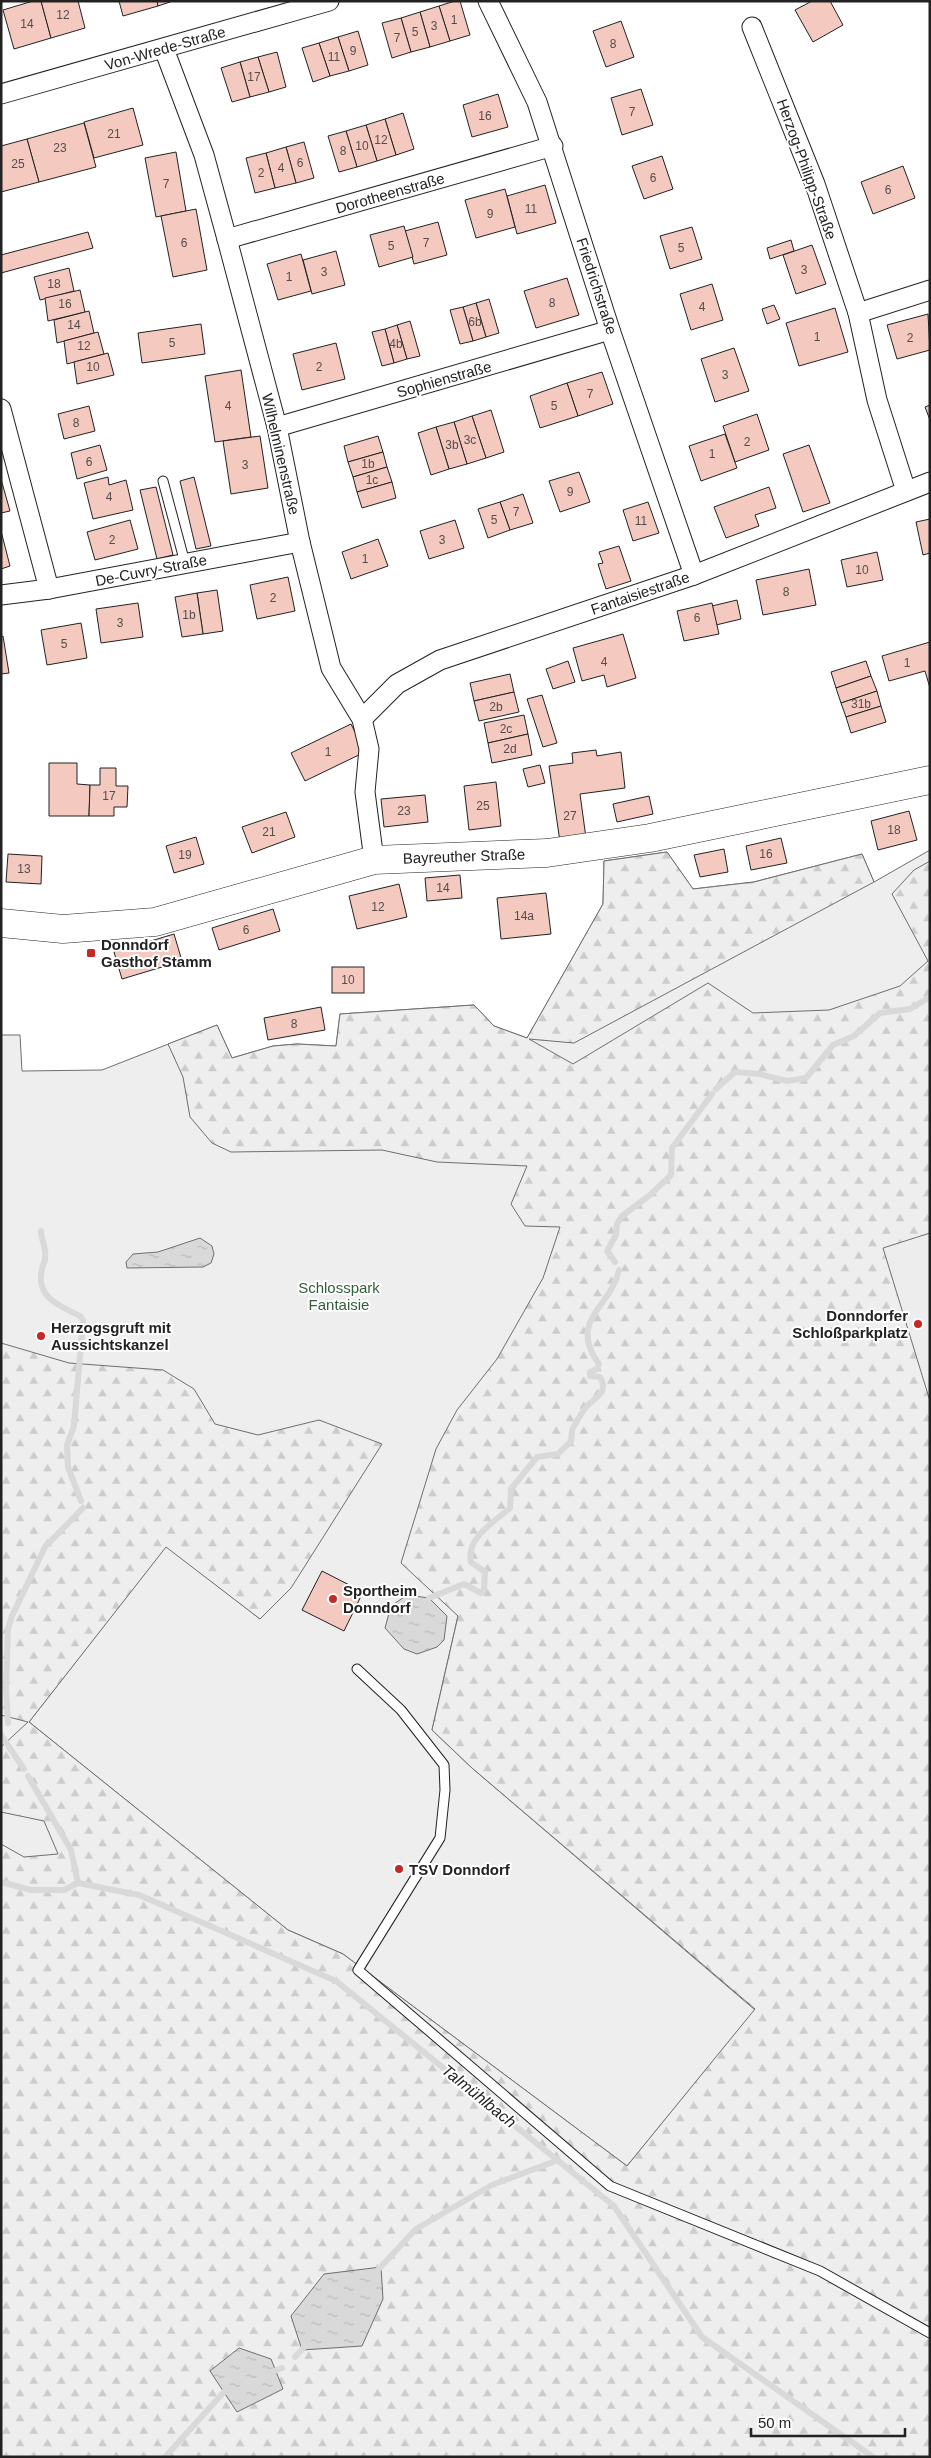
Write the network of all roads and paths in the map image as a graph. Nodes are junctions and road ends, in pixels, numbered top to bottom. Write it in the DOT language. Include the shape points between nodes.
graph roads {
  1 [pos="328,1"];
  2 [pos="488,1"];
  3 [pos="752,27"];
  4 [pos="164,49"];
  5 [pos="1,94"];
  6 [pos="552,146"];
  7 [pos="227,239"];
  8 [pos="930,290"];
  9 [pos="858,313"];
  10 [pos="610,330"];
  11 [pos="1,409"];
  12 [pos="277,427"];
  13 [pos="164,482"];
  14 [pos="930,482"];
  15 [pos="906,491"];
  16 [pos="300,542"];
  17 [pos="184,563"];
  18 [pos="694,575"];
  19 [pos="49,589"];
  20 [pos="1,595"];
  21 [pos="362,718"];
  22 [pos="930,781"];
  23 [pos="374,860"];
  24 [pos="1,922"];
  25 [pos="357,1669"];
  26 [pos="930,2333"];
  1 -- 4 [label="street, Von-Wrede-Straße"];
  2 -- 6 [label="street, Friedrichstraße" via="537,102"];
  3 -- 9 [label="street, Herzog-Philipp-Straße" via="815,184"];
  4 -- 5 [label="street, Von-Wrede-Straße"];
  4 -- 7 [label="street, Wilhelminenstraße" via="204,155"];
  6 -- 7 [label="street, Dorotheenstraße"];
  6 -- 10 [label="street, Friedrichstraße"];
  7 -- 12 [label="street, Wilhelminenstraße"];
  8 -- 9 [label="street"];
  9 -- 15 [label="street, Herzog-Philipp-Straße" via="877,400"];
  10 -- 12 [label="street, Sophienstraße"];
  10 -- 18 [label="street, Friedrichstraße"];
  11 -- 19 [label="street"];
  12 -- 16 [label="street, Wilhelminenstraße"];
  13 -- 17 [label="lane"];
  14 -- 15 [label="street, Fantaisiestraße"];
  15 -- 18 [label="street, Fantaisiestraße"];
  16 -- 17 [label="street, De-Cuvry-Straße"];
  16 -- 21 [label="street, Wilhelminenstraße" via="331,668"];
  17 -- 19 [label="street, De-Cuvry-Straße"];
  18 -- 21 [label="street, Fantaisiestraße" via="440,660 397,684"];
  19 -- 20 [label="street, De-Cuvry-Straße"];
  21 -- 23 [label="street, Wilhelminenstraße" via="369,749 365,792"];
  22 -- 23 [label="main road, Bayreuther Straße" via="650,838 546,853"];
  23 -- 24 [label="main road, Bayreuther Straße" via="155,922 63,929"];
  25 -- 26 [label="lane" via="402,1710 444,1765 445,1790 440,1838 358,1970 610,2186 820,2271"];
}
